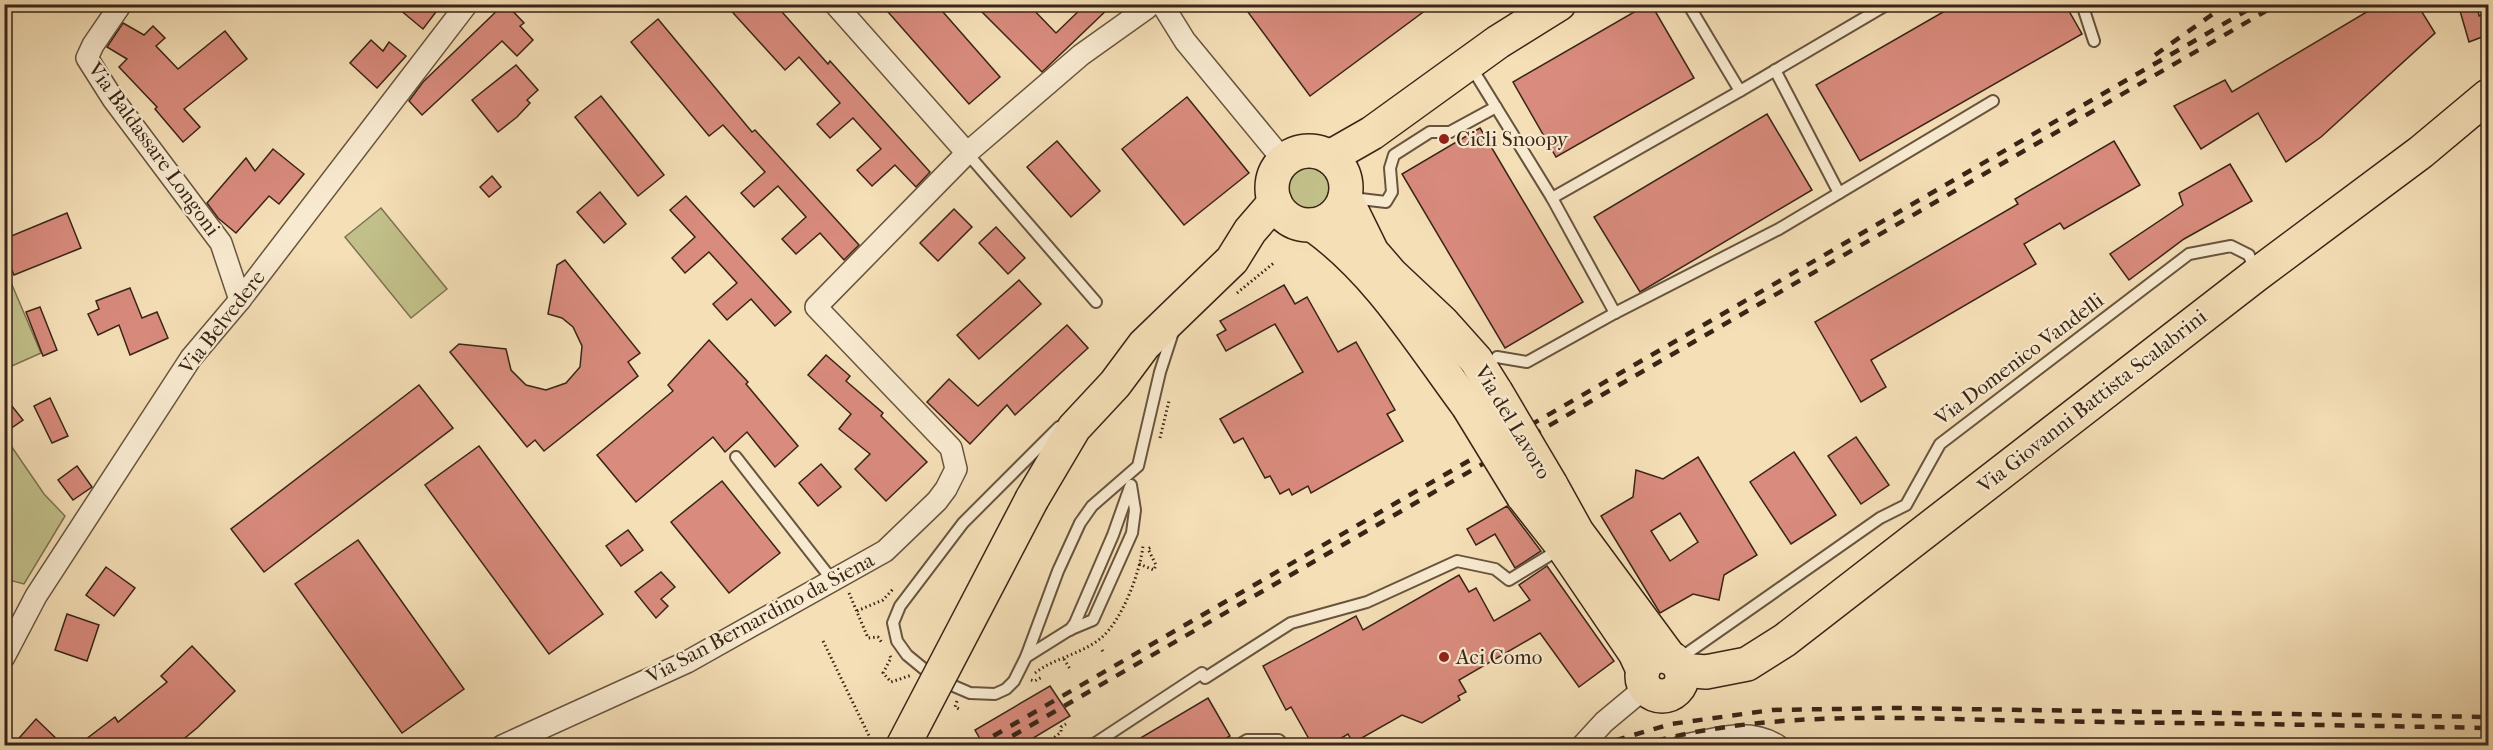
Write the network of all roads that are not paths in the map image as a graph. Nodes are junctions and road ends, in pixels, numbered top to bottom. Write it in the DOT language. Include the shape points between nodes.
graph roads {
  1 [pos="121,4"];
  2 [pos="835,4"];
  3 [pos="1688,4"];
  4 [pos="1888,4"];
  5 [pos="2082,4"];
  6 [pos="1151,6"];
  7 [pos="1551,7"];
  8 [pos="456,9"];
  9 [pos="2094,41"];
  10 [pos="1469,63"];
  11 [pos="1776,70"];
  12 [pos="1740,91"];
  13 [pos="2488,96"];
  14 [pos="1993,101"];
  15 [pos="1496,107"];
  16 [pos="967,153"];
  17 [pos="1284,161"];
  18 [pos="1340,176"];
  19 [pos="1839,193"];
  20 [pos="1552,198"];
  21 [pos="1293,216"];
  22 [pos="2256,275"];
  23 [pos="240,300"];
  24 [pos="1192,301"];
  25 [pos="1096,302"];
  26 [pos="1615,313"];
  27 [pos="1497,357"];
  28 [pos="1115,384"];
  29 [pos="1482,399"];
  30 [pos="736,457"];
  31 [pos="1138,466"];
  32 [pos="1131,485"];
  33 [pos="1537,491"];
  34 [pos="1563,547"];
  35 [pos="840,585"];
  36 [pos="1069,630"];
  37 [pos="4,657"];
  38 [pos="1026,657"];
  39 [pos="1665,672"];
  40 [pos="502,746"];
  41 [pos="903,746"];
  42 [pos="1091,746"];
  43 [pos="1237,746"];
  44 [pos="1284,746"];
  45 [pos="1582,746"];
  46 [pos="1682,746"];
  47 [pos="1778,746"];
  1 -- 23 [label="street, Via Baldassare Longoni" via="87,58 221,243"];
  2 -- 16 [label="street"];
  3 -- 12 [label="lane"];
  4 -- 11 [label="lane"];
  5 -- 9 [label="lane"];
  6 -- 16 [label="street, Via San Bernardino da Siena" via="1081,55"];
  6 -- 17 [label="street" via="1185,41"];
  7 -- 10 [label="main road"];
  8 -- 23 [label="street, Via Belvedere"];
  10 -- 15 [label="lane"];
  10 -- 18 [label="main road" via="1372,133"];
  11 -- 12 [label="lane"];
  11 -- 19 [label="lane"];
  12 -- 20 [label="lane"];
  13 -- 22 [label="main road, Via Giovanni Battista Scalabrini" via="2421,152"];
  14 -- 19 [label="lane"];
  15 -- 18 [label="lane" via="1450,132 1430,132 1394,155 1390,168 1392,192 1386,202"];
  15 -- 20 [label="lane"];
  16 -- 25 [label="lane"];
  16 -- 35 [label="street, Via San Bernardino da Siena" via="816,307 951,448 955,461 954,476 937,501 885,551"];
  17 -- 18 [label="main road" via="1294,154 1318,152"];
  17 -- 21 [label="main road" via="1273,180"];
  18 -- 21 [label="main road" via="1341,208 1333,217"];
  18 -- 29 [label="main road, Via del Lavoro" via="1372,252 1476,360"];
  19 -- 26 [label="lane" via="1779,229"];
  20 -- 26 [label="lane"];
  21 -- 24 [label="main road" via="1250,231 1232,260"];
  21 -- 29 [label="main road, Via del Lavoro" via="1335,241"];
  22 -- 39 [label="main road, Via Giovanni Battista Scalabrini" via="1785,640 1747,664 1706,672"];
  22 -- 39 [label="lane, Via Domenico Vandelli" via="2249,255 2231,246 2189,254 1940,444 1906,506 1880,518"];
  23 -- 37 [label="street, Via Belvedere" via="191,358 36,596"];
  24 -- 28 [label="main road" via="1144,345"];
  24 -- 31 [label="lane" via="1171,337"];
  26 -- 27 [label="lane" via="1527,362"];
  28 -- 38 [label="lane" via="1090,396 963,523 900,606 893,622 906,656 934,678 970,693 995,694 1006,689"];
  28 -- 41 [label="main road, bridge" via="1074,429 1032,499"];
  29 -- 33 [label="main road, Via del Lavoro, bridge"];
  30 -- 35 [label="lane"];
  31 -- 32 [label="lane"];
  31 -- 38 [label="lane" via="1092,506 1080,523"];
  32 -- 36 [label="lane"];
  32 -- 36 [label="lane" via="1135,510 1132,533 1093,620"];
  33 -- 34 [label="main road, Via del Lavoro"];
  33 -- 39 [label="main road, Via del Lavoro" via="1577,532"];
  34 -- 39 [label="main road, Via del Lavoro" via="1635,653"];
  34 -- 42 [label="lane" via="1509,580 1494,569 1456,561 1367,602 1291,623 1205,678 1202,673"];
  35 -- 40 [label="street, Via San Bernardino da Siena" via="687,662"];
  36 -- 38 [label="lane"];
  39 -- 45 [label="street" via="1604,722"];
  43 -- 44 [label="lane" via="1247,740 1279,740"];
  46 -- 47 [label="street" via="1751,735"];
}
